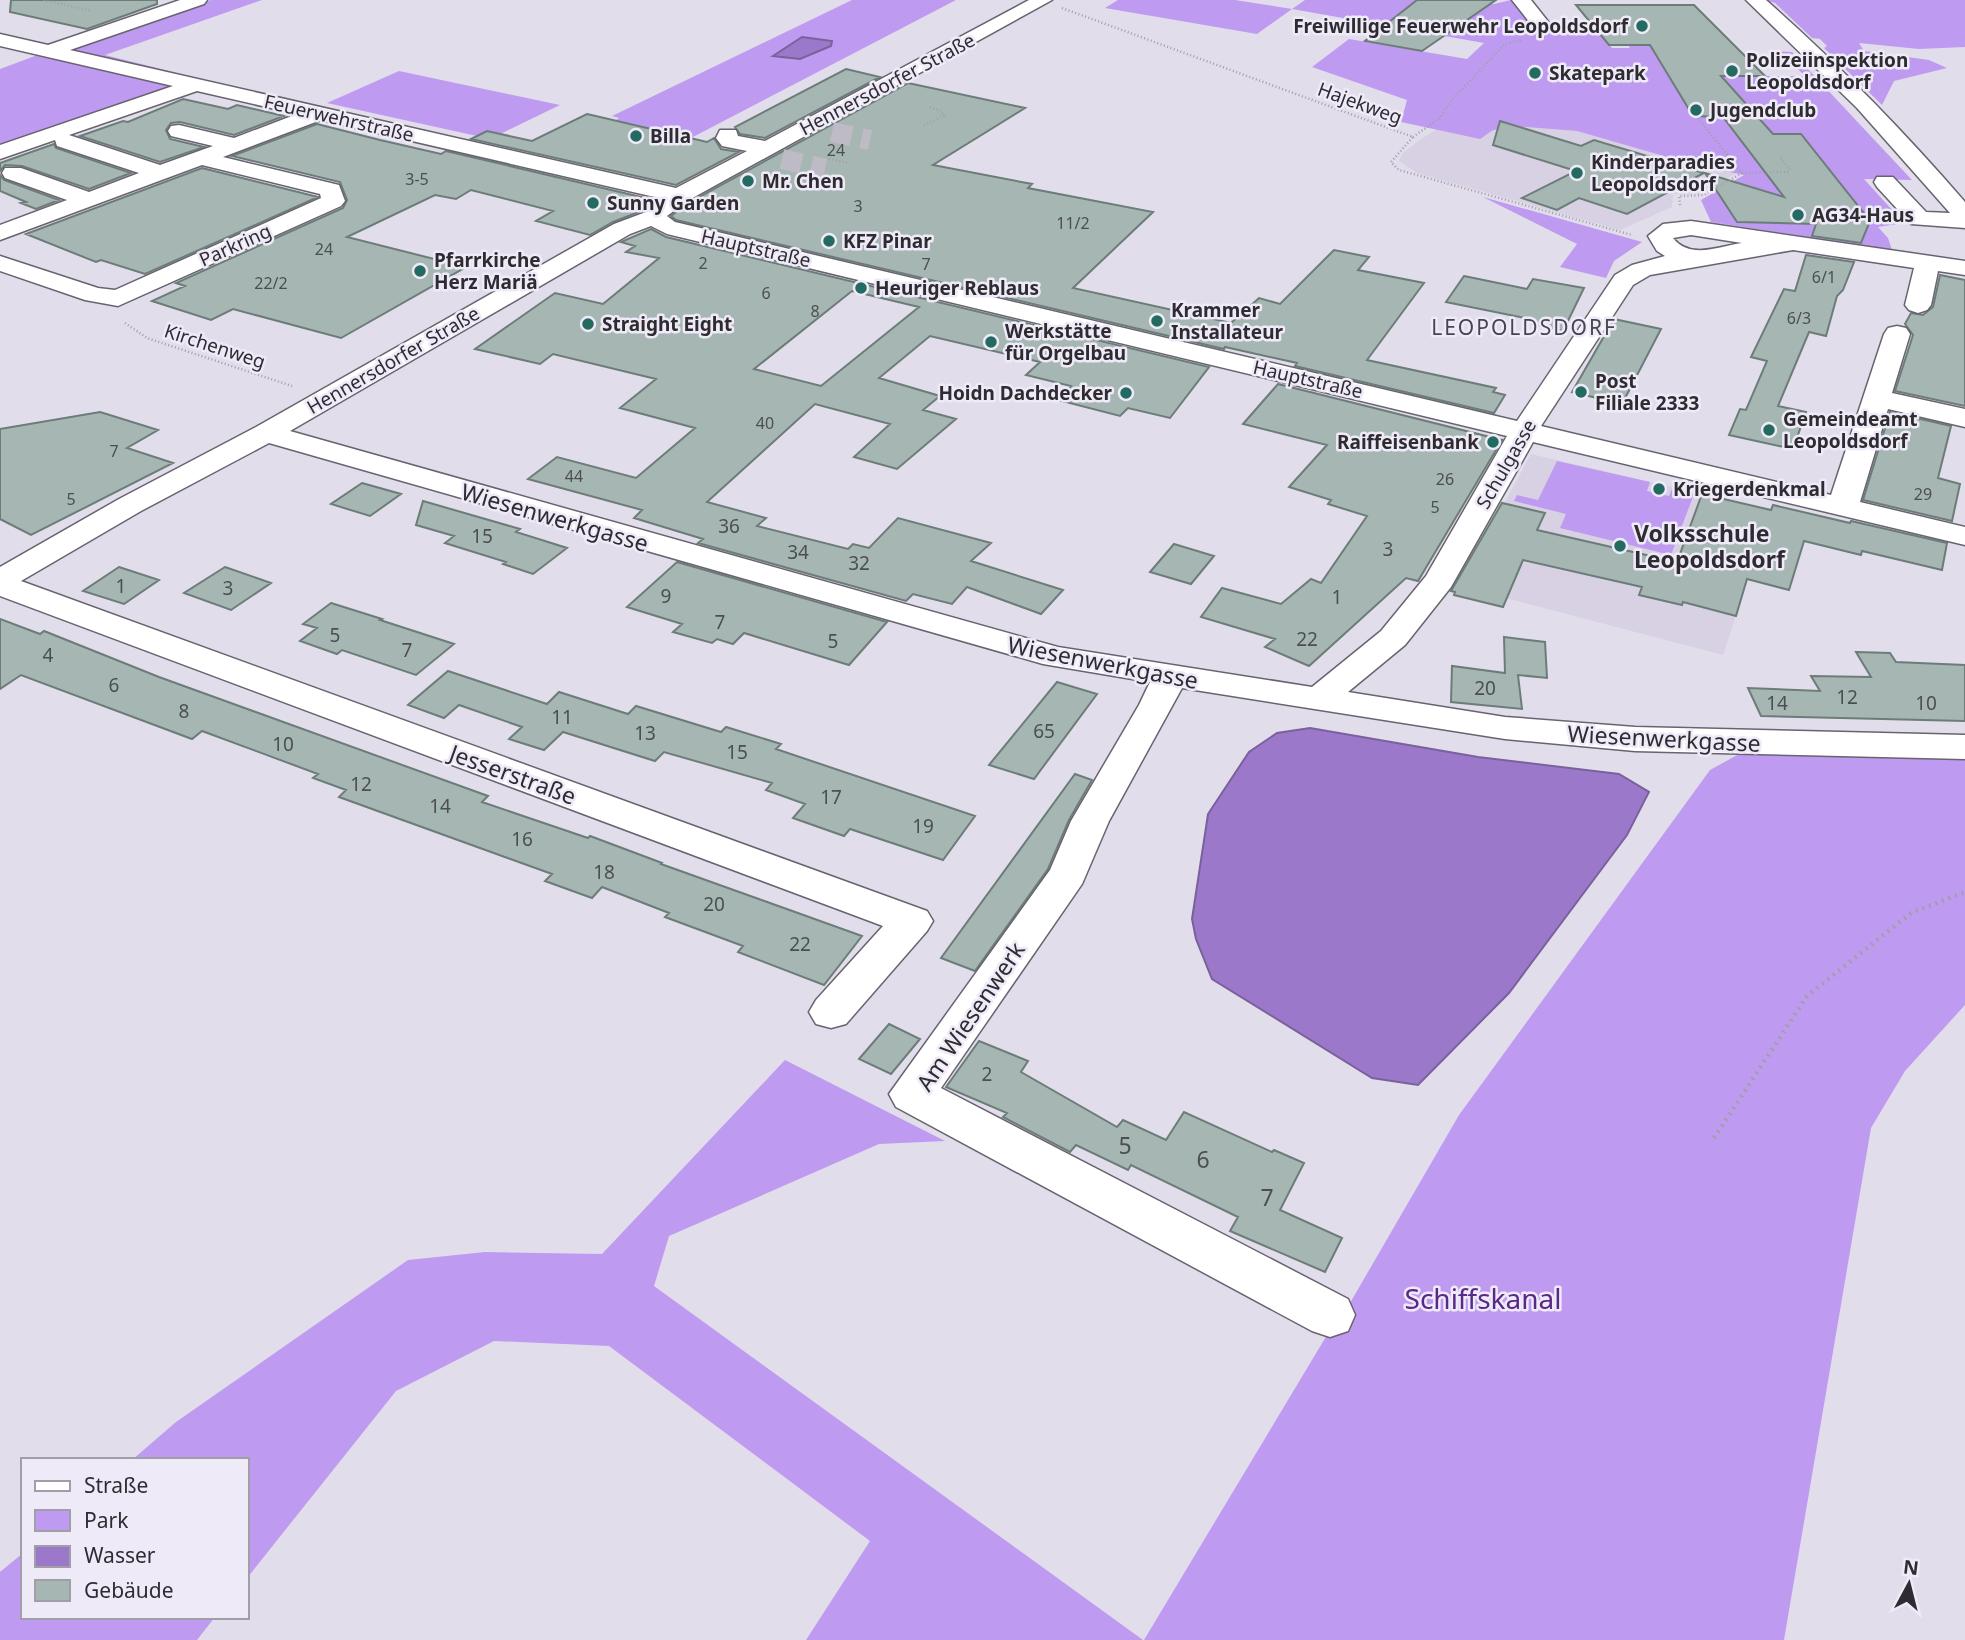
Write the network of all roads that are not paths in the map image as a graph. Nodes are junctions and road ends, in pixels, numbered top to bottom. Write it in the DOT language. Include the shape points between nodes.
graph roads {
  1 [pos="195,0"];
  2 [pos="1042,0"];
  3 [pos="1521,0"];
  4 [pos="1755,0"];
  5 [pos="1541,24"];
  6 [pos="0,40"];
  7 [pos="50,51"];
  8 [pos="195,85"];
  9 [pos="320,113"];
  10 [pos="179,131"];
  11 [pos="728,135"];
  12 [pos="526,139"];
  13 [pos="65,141"];
  14 [pos="236,145"];
  15 [pos="0,152"];
  16 [pos="495,153"];
  17 [pos="769,154"];
  18 [pos="202,158"];
  19 [pos="13,173"];
  20 [pos="161,173"];
  21 [pos="1885,182"];
  22 [pos="679,196"];
  23 [pos="90,200"];
  24 [pos="654,217"];
  25 [pos="1965,218"];
  26 [pos="1716,231"];
  27 [pos="0,233"];
  28 [pos="1792,243"];
  29 [pos="1734,251"];
  30 [pos="1707,258"];
  31 [pos="1928,262"];
  32 [pos="0,263"];
  33 [pos="1965,268"];
  34 [pos="1919,305"];
  35 [pos="1897,334"];
  36 [pos="1877,398"];
  37 [pos="1965,418"];
  38 [pos="1524,431"];
  39 [pos="266,433"];
  40 [pos="1843,506"];
  41 [pos="1965,536"];
  42 [pos="0,582"];
  43 [pos="1170,676"];
  44 [pos="1317,700"];
  45 [pos="1965,747"];
  46 [pos="831,1012"];
  47 [pos="1330,1315"];
  1 -- 7 [label="street"];
  2 -- 17 [label="street, Hennersdorfer Straße" via="817,131"];
  3 -- 5 [label="street"];
  4 -- 25 [label="street" via="1911,152"];
  6 -- 7 [label="street, Feuerwehrstraße"];
  7 -- 8 [label="street, Feuerwehrstraße"];
  8 -- 9 [label="street, Feuerwehrstraße"];
  8 -- 15 [label="street"];
  9 -- 14 [label="street"];
  9 -- 16 [label="street, Feuerwehrstraße"];
  10 -- 14 [label="street"];
  11 -- 17 [label="street" via="730,141"];
  12 -- 16 [label="street"];
  13 -- 20 [label="street"];
  14 -- 18 [label="street"];
  16 -- 22 [label="street, Feuerwehrstraße"];
  17 -- 22 [label="street, Hennersdorfer Straße"];
  18 -- 20 [label="street"];
  18 -- 32 [label="street, Parkring" via="331,190 332,201 118,299"];
  19 -- 23 [label="street"];
  20 -- 23 [label="street"];
  21 -- 25 [label="street" via="1919,219"];
  22 -- 24 [label="street, Hennersdorfer Straße"];
  23 -- 27 [label="street"];
  24 -- 38 [label="street, Hauptstraße" via="678,230"];
  24 -- 39 [label="street, Hennersdorfer Straße" via="622,229"];
  26 -- 28 [label="street, Schulgasse"];
  26 -- 29 [label="street" via="1731,240"];
  26 -- 30 [label="street, Schulgasse" via="1671,229 1660,236 1671,250"];
  28 -- 29 [label="street, Schulgasse"];
  28 -- 31 [label="street, Schulgasse"];
  29 -- 30 [label="street, Schulgasse"];
  30 -- 38 [label="street, Schulgasse" via="1641,270 1624,281"];
  31 -- 33 [label="street, Schulgasse"];
  31 -- 34 [label="street"];
  35 -- 36 [label="street"];
  36 -- 37 [label="street"];
  36 -- 40 [label="street"];
  38 -- 40 [label="street, Hauptstraße"];
  38 -- 44 [label="street, Schulgasse" via="1440,580 1393,638"];
  39 -- 42 [label="street, Hennersdorfer Straße" via="130,505"];
  39 -- 43 [label="street, Wiesenwerkgasse" via="1055,657"];
  40 -- 41 [label="street, Hauptstraße"];
  42 -- 46 [label="street, Jesserstraße" via="912,921"];
  43 -- 44 [label="street, Wiesenwerkgasse"];
  43 -- 47 [label="street, Am Wiesenwerk" via="1090,821 1068,874 912,1094"];
  44 -- 45 [label="street, Wiesenwerkgasse" via="1505,728 1635,739"];
}
